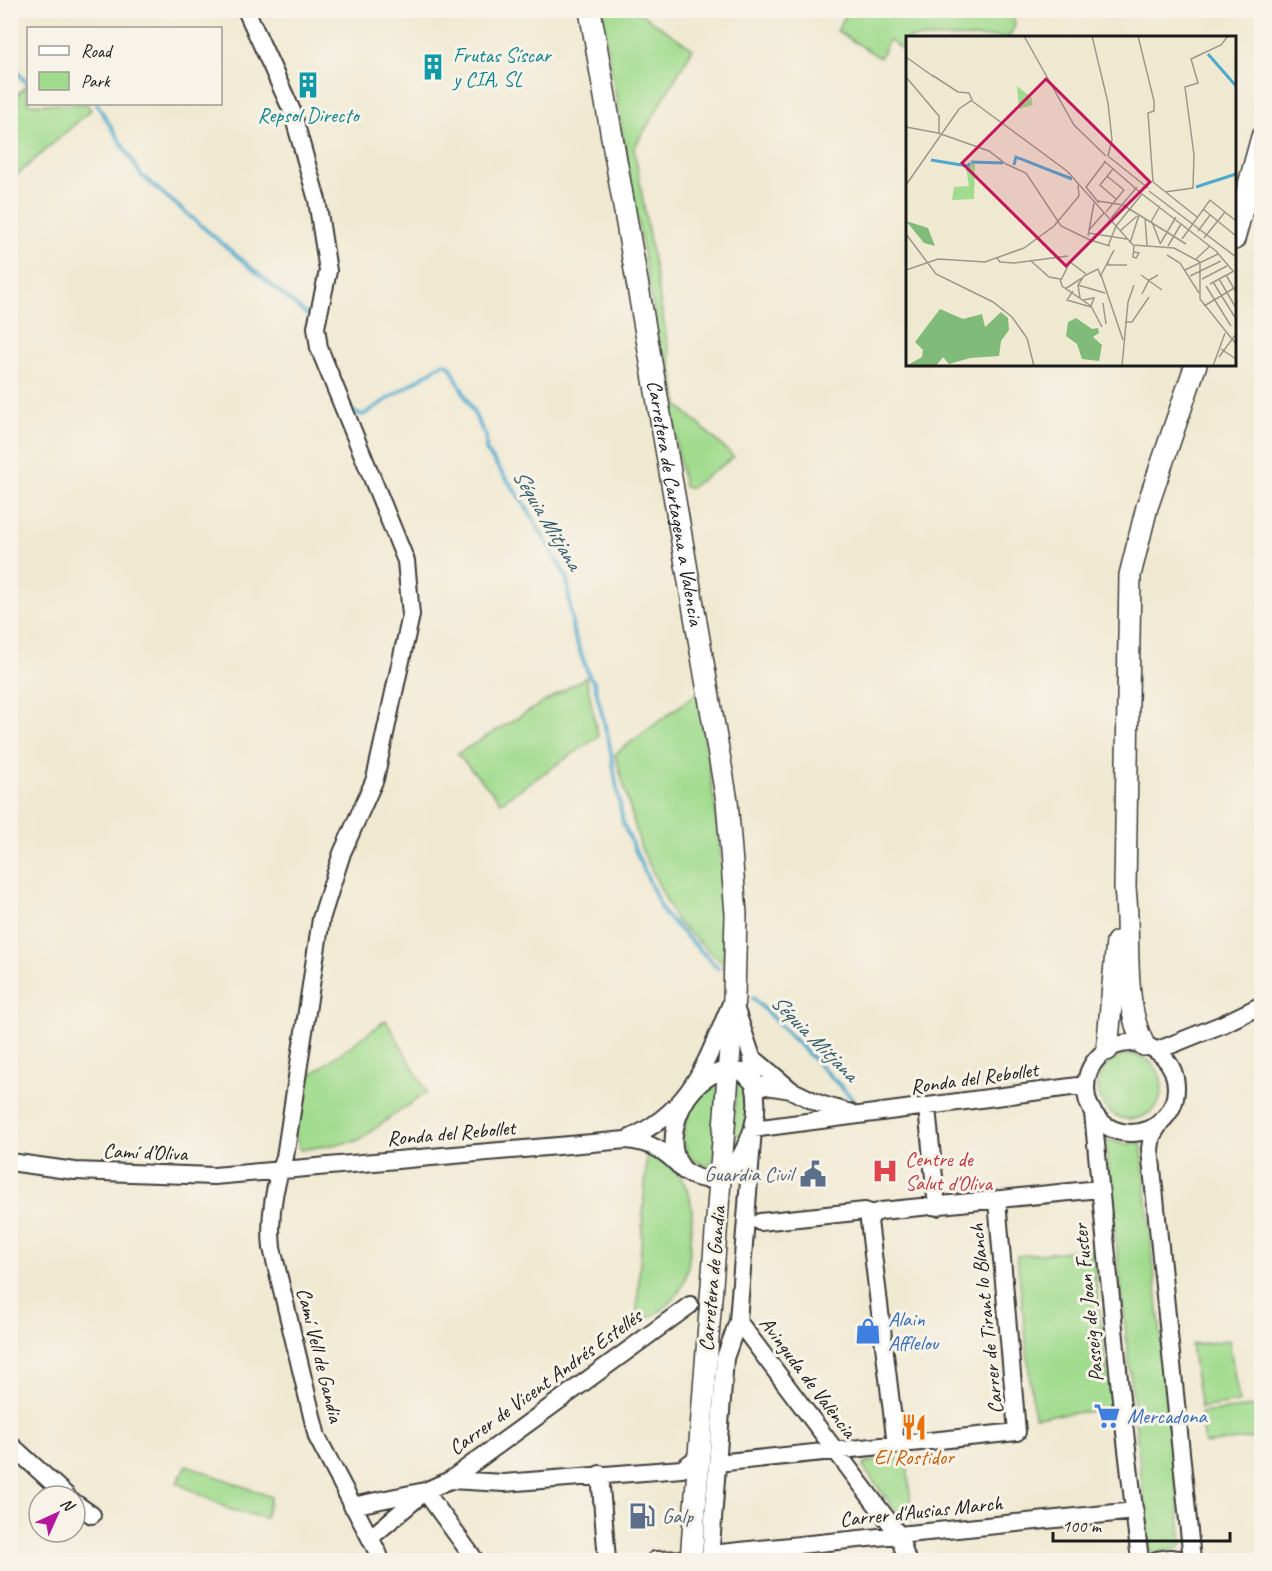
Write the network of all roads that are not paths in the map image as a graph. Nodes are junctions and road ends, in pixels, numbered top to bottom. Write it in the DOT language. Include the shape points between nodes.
graph roads {
  1 [pos="246,10"];
  2 [pos="590,10"];
  3 [pos="1262,137"];
  4 [pos="1236,232"];
  5 [pos="1195,366"];
  6 [pos="1125,888"];
  7 [pos="734,997"];
  8 [pos="1262,1005"];
  9 [pos="1150,1048"];
  10 [pos="1107,1050"];
  11 [pos="752,1057"];
  12 [pos="728,1070"];
  13 [pos="754,1084"];
  14 [pos="1086,1085"];
  15 [pos="791,1090"];
  16 [pos="687,1096"];
  17 [pos="927,1108"];
  18 [pos="1093,1113"];
  19 [pos="868,1114"];
  20 [pos="1162,1120"];
  21 [pos="753,1129"];
  22 [pos="626,1140"];
  23 [pos="10,1162"];
  24 [pos="684,1171"];
  25 [pos="279,1172"];
  26 [pos="720,1177"];
  27 [pos="1099,1190"];
  28 [pos="997,1201"];
  29 [pos="937,1207"];
  30 [pos="873,1214"];
  31 [pos="759,1222"];
  32 [pos="690,1305"];
  33 [pos="738,1321"];
  34 [pos="10,1444"];
  35 [pos="896,1445"];
  36 [pos="835,1451"];
  37 [pos="707,1460"];
  38 [pos="600,1474"];
  39 [pos="450,1480"];
  40 [pos="54,1484"];
  41 [pos="425,1491"];
  42 [pos="352,1506"];
  43 [pos="87,1511"];
  44 [pos="1135,1511"];
  45 [pos="92,1515"];
  46 [pos="899,1536"];
  47 [pos="370,1538"];
  48 [pos="379,1555"];
  49 [pos="701,1558"];
  50 [pos="475,1560"];
  51 [pos="607,1560"];
  52 [pos="655,1560"];
  53 [pos="907,1560"];
  54 [pos="1140,1560"];
  55 [pos="1157,1560"];
  56 [pos="1186,1560"];
  57 [pos="1192,1560"];
  1 -- 25 [label="street, Camí Vell de Gandia" via="292,111 317,200 327,271 316,327 319,348 406,561 411,615 375,779 342,853 321,919 285,1157"];
  2 -- 7 [label="main road, Carretera de Cartagena a Valencia" via="727,801 736,914"];
  3 -- 4 [label="main road"];
  5 -- 6 [label="main road" via="1147,507 1130,575"];
  6 -- 9 [label="main road" via="1132,1019"];
  6 -- 10 [label="main road"];
  7 -- 11 [label="street"];
  7 -- 12 [label="main road, Carretera de Gandia"];
  7 -- 16 [label="street"];
  8 -- 9 [label="street" via="1224,1024"];
  9 -- 10 [label="street" via="1119,1045"];
  9 -- 20 [label="street" via="1166,1060 1176,1084 1170,1110"];
  10 -- 14 [label="street" via="1096,1059"];
  11 -- 13 [label="street, Avinguda de València"];
  11 -- 15 [label="street"];
  12 -- 13 [label="street" via="743,1072"];
  12 -- 16 [label="street, Ronda del Rebollet" via="707,1076"];
  12 -- 26 [label="main road, Carretera de Gandia"];
  13 -- 15 [label="street, Ronda del Rebollet"];
  13 -- 21 [label="street, Avinguda de València"];
  14 -- 17 [label="street, Ronda del Rebollet"];
  14 -- 18 [label="street"];
  15 -- 19 [label="street, Ronda del Rebollet" via="840,1111"];
  16 -- 22 [label="street, Ronda del Rebollet" via="658,1123"];
  16 -- 24 [label="street" via="674,1129 676,1152"];
  17 -- 19 [label="street, Ronda del Rebollet"];
  17 -- 29 [label="street"];
  18 -- 20 [label="street" via="1102,1122 1126,1133 1151,1128"];
  18 -- 27 [label="street, Passeig de Joan Fuster"];
  19 -- 21 [label="street, Ronda del Rebollet"];
  20 -- 57 [label="street" via="1152,1136 1150,1149"];
  21 -- 26 [label="street" via="737,1162"];
  21 -- 33 [label="street, Avinguda de València"];
  22 -- 24 [label="street, Ronda del Rebollet" via="644,1142 665,1152"];
  22 -- 25 [label="street, Ronda del Rebollet"];
  23 -- 25 [label="street, Camí d’Oliva" via="146,1176"];
  24 -- 26 [label="street" via="703,1179"];
  25 -- 42 [label="street, Camí Vell de Gandia" via="272,1248 310,1415 327,1459"];
  26 -- 37 [label="main road, Carretera de Gandia"];
  27 -- 28 [label="street"];
  27 -- 44 [label="street, Passeig de Joan Fuster"];
  28 -- 29 [label="street"];
  28 -- 35 [label="street, Carrer de Tirant lo Blanch" via="1019,1428 1017,1432"];
  29 -- 30 [label="street"];
  30 -- 31 [label="street" via="865,1211"];
  30 -- 35 [label="street" via="869,1221"];
  32 -- 39 [label="street, Carrer de Vicent Andrés Estellés"];
  33 -- 36 [label="street, Avinguda de València"];
  33 -- 37 [label="street, Carretera de Gandia" via="725,1358"];
  34 -- 40 [label="street"];
  35 -- 36 [label="street"];
  36 -- 37 [label="street"];
  36 -- 46 [label="street, Avinguda de València"];
  37 -- 38 [label="street" via="682,1469"];
  37 -- 49 [label="main road, Carretera de Gandia"];
  38 -- 39 [label="street" via="504,1483"];
  38 -- 51 [label="street"];
  39 -- 41 [label="street, Carrer de Vicent Andrés Estellés"];
  41 -- 42 [label="street, Carrer de Vicent Andrés Estellés"];
  41 -- 47 [label="street, Carrer de Vicent Andrés Estellés"];
  41 -- 50 [label="street"];
  42 -- 47 [label="street, Camí Vell de Gandia"];
  43 -- 45 [label="street"];
  44 -- 46 [label="street, Carrer d'Ausias March"];
  44 -- 54 [label="street, Passeig de Joan Fuster"];
  46 -- 49 [label="street, Carrer d'Ausias March"];
  46 -- 53 [label="street, Avinguda de València"];
  47 -- 48 [label="street, Camí Vell de Gandia"];
  49 -- 52 [label="street, Carrer d'Ausias March"];
  55 -- 56 [label="street"];
}
